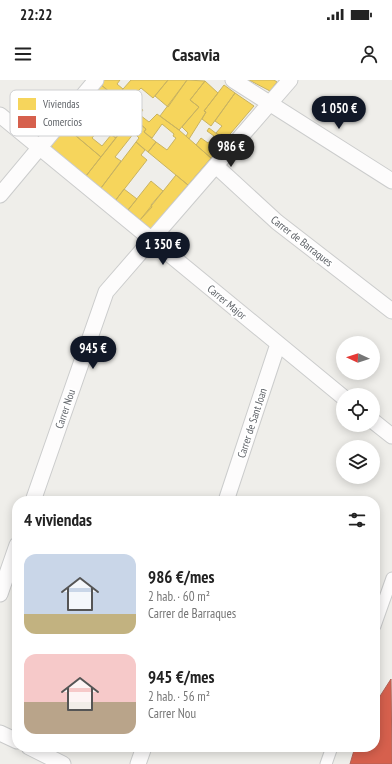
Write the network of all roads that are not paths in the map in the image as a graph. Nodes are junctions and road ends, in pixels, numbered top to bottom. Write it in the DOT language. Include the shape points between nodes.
graph roads {
  1 [pos="96,80"];
  2 [pos="234,80"];
  3 [pos="290,80"];
  4 [pos="88,90"];
  5 [pos="271,103"];
  6 [pos="0,115"];
  7 [pos="10,123"];
  8 [pos="26,136"];
  9 [pos="49,136"];
  10 [pos="40,147"];
  11 [pos="216,166"];
  12 [pos="392,181"];
  13 [pos="0,195"];
  14 [pos="151,239"];
  15 [pos="392,311"];
  16 [pos="278,344"];
  17 [pos="336,391"];
  18 [pos="380,427"];
  19 [pos="392,436"];
  20 [pos="34,496"];
  21 [pos="228,496"];
  22 [pos="12,559"];
  23 [pos="392,578"];
  24 [pos="0,594"];
  25 [pos="380,612"];
  26 [pos="0,733"];
  27 [pos="12,739"];
  28 [pos="39,752"];
  29 [pos="142,752"];
  30 [pos="330,752"];
  31 [pos="63,764"];
  32 [pos="138,764"];
  33 [pos="326,764"];
  1 -- 4 [label="street"];
  2 -- 5 [label="street"];
  3 -- 5 [label="street, Carrer Nou"];
  5 -- 11 [label="street, Carrer Nou"];
  5 -- 12 [label="street"];
  6 -- 7 [label="street, Carrer Major"];
  8 -- 10 [label="street, Carrer Major"];
  9 -- 10 [label="street"];
  10 -- 13 [label="street"];
  10 -- 14 [label="street, Carrer Major"];
  11 -- 14 [label="street, Carrer Nou"];
  11 -- 15 [label="street, Carrer de Barraques" via="277,222"];
  14 -- 16 [label="street, Carrer Major"];
  14 -- 20 [label="street, Carrer Nou" via="106,292"];
  16 -- 17 [label="street, Carrer Major"];
  16 -- 21 [label="street, Carrer de Sant Joan"];
  18 -- 19 [label="street"];
  22 -- 24 [label="street"];
  23 -- 25 [label="street"];
  26 -- 27 [label="street"];
  28 -- 31 [label="street"];
  29 -- 32 [label="street"];
  30 -- 33 [label="street"];
}
